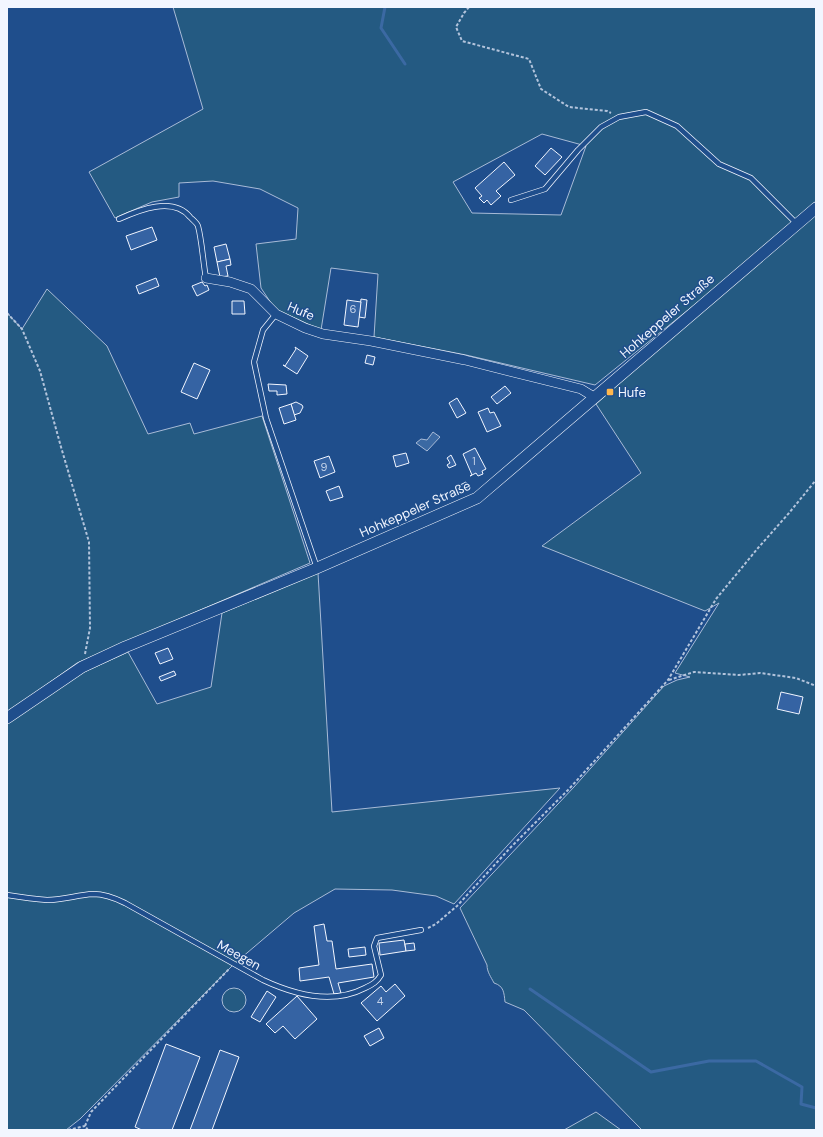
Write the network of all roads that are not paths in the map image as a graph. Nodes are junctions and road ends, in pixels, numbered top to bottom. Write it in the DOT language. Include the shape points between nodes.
graph roads {
  1 [pos="511,200"];
  2 [pos="816,208"];
  3 [pos="119,219"];
  4 [pos="797,224"];
  5 [pos="206,278"];
  6 [pos="276,314"];
  7 [pos="594,397"];
  8 [pos="317,568"];
  9 [pos="7,718"];
  10 [pos="7,895"];
  11 [pos="421,930"];
  1 -- 4 [label="lane" via="545,189 601,127 619,117 646,112 677,126 719,164 751,178"];
  2 -- 4 [label="street, Hohkeppeler Straße"];
  3 -- 5 [label="lane" via="134,212 170,206 187,213 198,225"];
  4 -- 7 [label="street, Hohkeppeler Straße"];
  5 -- 6 [label="street, Hufe" via="251,289"];
  6 -- 7 [label="street, Hufe" via="323,334 465,360 581,389"];
  6 -- 8 [label="lane, Hufe" via="263,330 254,362 266,418"];
  7 -- 8 [label="street, Hohkeppeler Straße" via="477,498"];
  8 -- 9 [label="street, Hohkeppeler Straße" via="82,666"];
  10 -- 11 [label="lane, Meegen" via="47,900 93,894 114,898 263,980 318,997 330,998 353,994 377,982 381,975 374,946 377,938"];
}
